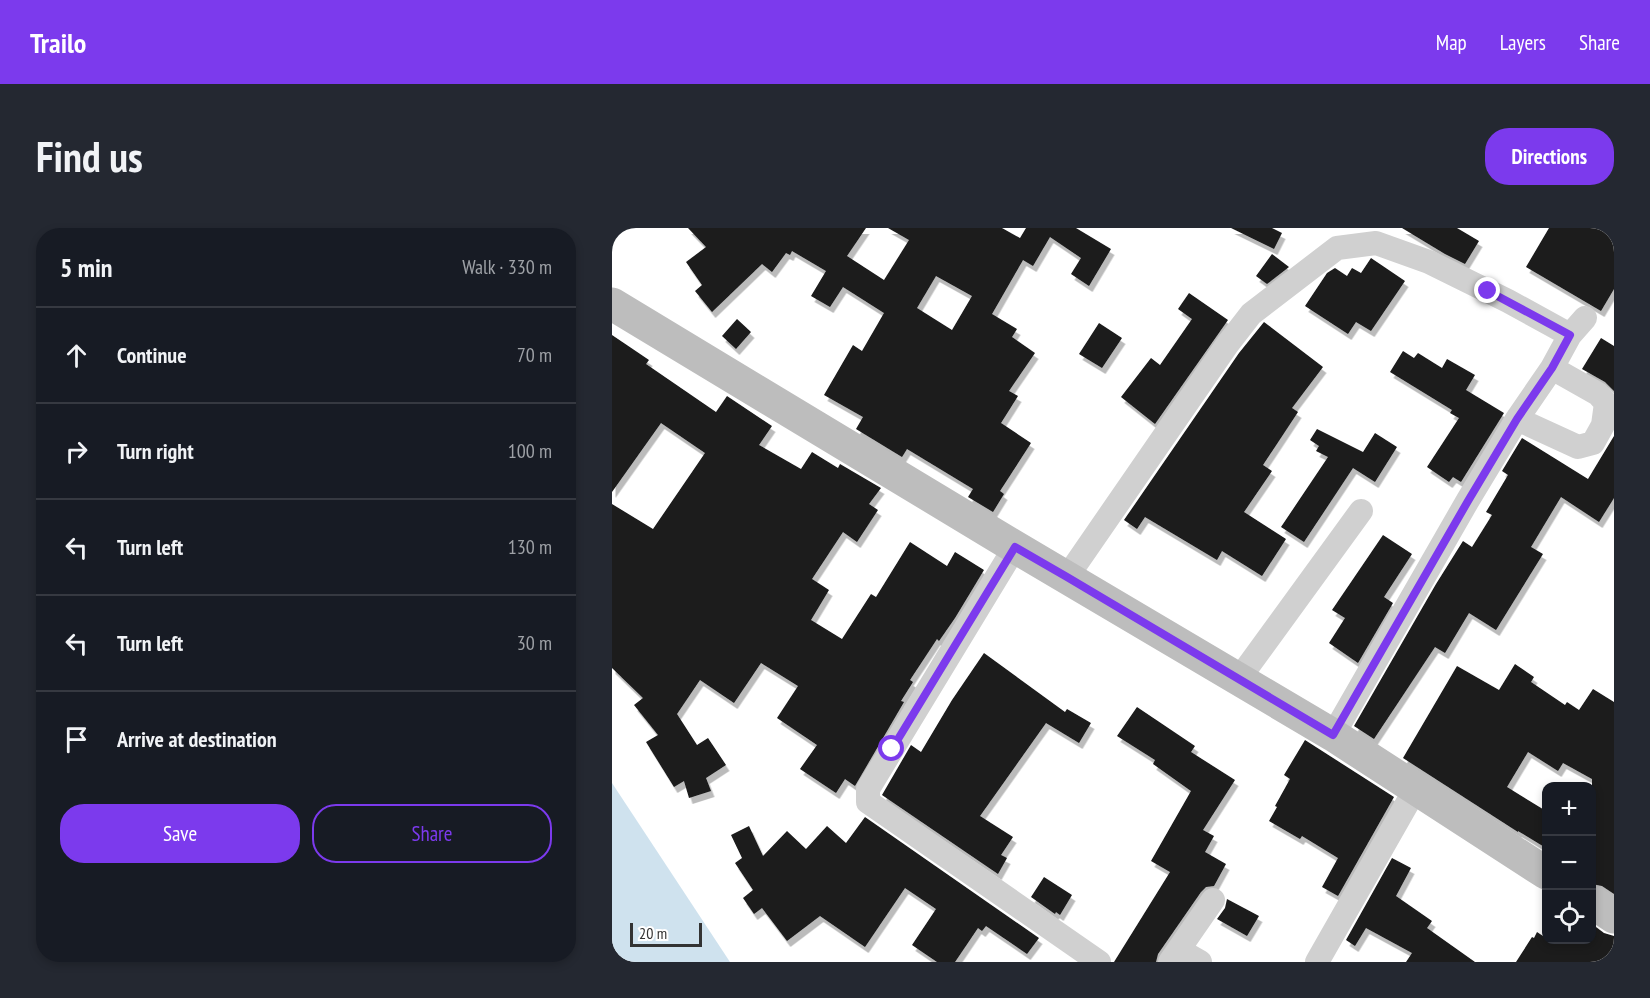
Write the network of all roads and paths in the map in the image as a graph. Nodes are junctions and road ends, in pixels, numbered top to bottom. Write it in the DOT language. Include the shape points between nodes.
graph roads {
  1 [pos="612,304"];
  2 [pos="1552,368"];
  3 [pos="1517,419"];
  4 [pos="1361,511"];
  5 [pos="1015,547"];
  6 [pos="1067,577"];
  7 [pos="1238,680"];
  8 [pos="1333,735"];
  9 [pos="1416,788"];
  10 [pos="1542,870"];
  11 [pos="1213,900"];
  12 [pos="1596,905"];
  13 [pos="1614,917"];
  14 [pos="1174,956"];
  15 [pos="1099,962"];
  16 [pos="1200,962"];
  17 [pos="1317,962"];
  1 -- 5 [label="street"];
  2 -- 3 [label="street"];
  2 -- 3 [label="street" via="1598,394 1606,403 1603,425 1593,443 1578,447"];
  2 -- 6 [label="street" via="1578,326 1508,301 1429,262 1376,243 1337,248 1251,314"];
  3 -- 8 [label="street"];
  4 -- 7 [label="street"];
  5 -- 6 [label="street"];
  5 -- 15 [label="street" via="868,789 868,802"];
  6 -- 7 [label="street"];
  7 -- 8 [label="street"];
  8 -- 9 [label="street"];
  9 -- 10 [label="street"];
  9 -- 17 [label="street"];
  11 -- 14 [label="street"];
  12 -- 13 [label="street"];
  14 -- 16 [label="street"];
}
